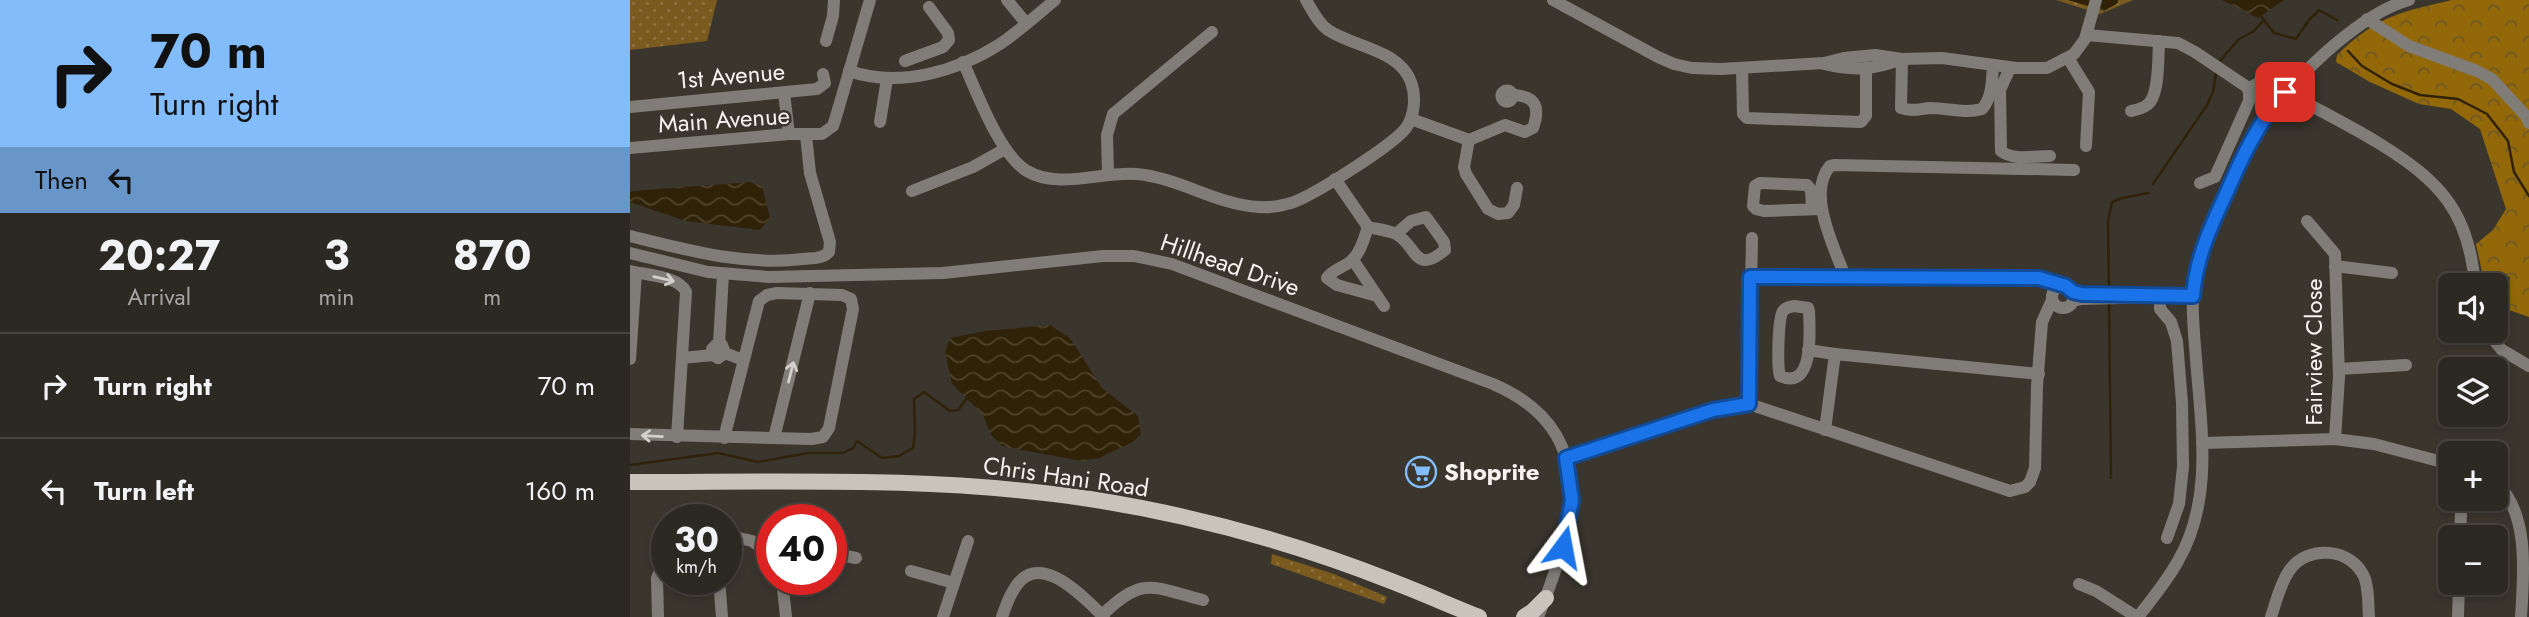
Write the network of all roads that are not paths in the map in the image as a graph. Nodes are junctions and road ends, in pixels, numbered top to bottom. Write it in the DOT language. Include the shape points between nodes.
graph roads {
  1 [pos="834,0"];
  2 [pos="870,0"];
  3 [pos="1007,0"];
  4 [pos="1055,0"];
  5 [pos="1306,0"];
  6 [pos="1553,0"];
  7 [pos="2409,0"];
  8 [pos="2095,6"];
  9 [pos="929,7"];
  10 [pos="2367,19"];
  11 [pos="1026,23"];
  12 [pos="1212,32"];
  13 [pos="2087,35"];
  14 [pos="826,41"];
  15 [pos="2159,41"];
  16 [pos="943,47"];
  17 [pos="2068,58"];
  18 [pos="1902,59"];
  19 [pos="905,61"];
  20 [pos="963,62"];
  21 [pos="1824,64"];
  22 [pos="1868,66"];
  23 [pos="1993,66"];
  24 [pos="948,67"];
  25 [pos="1742,68"];
  26 [pos="2010,68"];
  27 [pos="849,71"];
  28 [pos="823,74"];
  29 [pos="887,79"];
  30 [pos="2262,81"];
  31 [pos="2248,89"];
  32 [pos="2285,92"];
  33 [pos="784,93"];
  34 [pos="1513,95"];
  35 [pos="630,107"];
  36 [pos="2131,111"];
  37 [pos="1411,119"];
  38 [pos="880,122"];
  39 [pos="2529,124"];
  40 [pos="789,134"];
  41 [pos="806,135"];
  42 [pos="1468,140"];
  43 [pos="2086,146"];
  44 [pos="630,148"];
  45 [pos="1005,149"];
  46 [pos="2050,156"];
  47 [pos="2074,170"];
  48 [pos="1108,174"];
  49 [pos="1335,179"];
  50 [pos="2200,183"];
  51 [pos="1517,188"];
  52 [pos="912,191"];
  53 [pos="1816,209"];
  54 [pos="2307,221"];
  55 [pos="1368,227"];
  56 [pos="1396,234"];
  57 [pos="630,236"];
  58 [pos="1752,238"];
  59 [pos="630,253"];
  60 [pos="1353,260"];
  61 [pos="2335,265"];
  62 [pos="633,272"];
  63 [pos="2392,273"];
  64 [pos="2474,273"];
  65 [pos="723,274"];
  66 [pos="1750,277"];
  67 [pos="1845,278"];
  68 [pos="810,293"];
  69 [pos="2054,293"];
  70 [pos="2155,296"];
  71 [pos="2193,296"];
  72 [pos="2073,297"];
  73 [pos="2496,343"];
  74 [pos="1808,350"];
  75 [pos="719,351"];
  76 [pos="1835,354"];
  77 [pos="682,358"];
  78 [pos="630,359"];
  79 [pos="743,360"];
  80 [pos="2406,365"];
  81 [pos="2529,366"];
  82 [pos="2339,369"];
  83 [pos="2039,374"];
  84 [pos="1749,404"];
  85 [pos="1825,430"];
  86 [pos="630,434"];
  87 [pos="677,437"];
  88 [pos="724,438"];
  89 [pos="775,438"];
  90 [pos="2335,439"];
  91 [pos="2202,443"];
  92 [pos="1566,458"];
  93 [pos="2438,461"];
  94 [pos="630,482"];
  95 [pos="2508,495"];
  96 [pos="2460,514"];
  97 [pos="2460,525"];
  98 [pos="2167,538"];
  99 [pos="968,541"];
  100 [pos="847,556"];
  101 [pos="856,558"];
  102 [pos="911,571"];
  103 [pos="954,583"];
  104 [pos="2080,584"];
  105 [pos="657,595"];
  106 [pos="720,595"];
  107 [pos="784,595"];
  108 [pos="2459,595"];
  109 [pos="1203,600"];
  110 [pos="1543,609"];
  111 [pos="1103,616"];
  112 [pos="658,617"];
  113 [pos="722,617"];
  114 [pos="786,617"];
  115 [pos="943,617"];
  116 [pos="1002,617"];
  117 [pos="1479,617"];
  118 [pos="1524,617"];
  119 [pos="2137,617"];
  120 [pos="2271,617"];
  121 [pos="2368,617"];
  122 [pos="2458,617"];
  123 [pos="2521,617"];
  1 -- 14 [label="street"];
  2 -- 27 [label="street"];
  3 -- 11 [label="street"];
  4 -- 11 [label="street"];
  5 -- 37 [label="street" via="1324,27 1382,54 1407,74 1413,90"];
  6 -- 25 [label="street" via="1674,64"];
  7 -- 10 [label="street"];
  8 -- 13 [label="street"];
  9 -- 16 [label="street" via="948,33"];
  10 -- 32 [label="street"];
  10 -- 39 [label="street" via="2409,47 2492,79"];
  11 -- 20 [label="street" via="997,46"];
  12 -- 48 [label="street" via="1113,114 1107,135"];
  13 -- 15 [label="street"];
  13 -- 17 [label="street"];
  15 -- 31 [label="street" via="2178,43 2195,52"];
  15 -- 36 [label="street" via="2153,99"];
  16 -- 19 [label="street"];
  16 -- 24 [label="street"];
  17 -- 26 [label="street" via="2047,68"];
  17 -- 43 [label="street" via="2089,92"];
  18 -- 22 [label="street"];
  18 -- 23 [label="street" via="1942,58"];
  18 -- 23 [label="street" via="1905,110 1982,109 1991,91"];
  20 -- 24 [label="street"];
  20 -- 45 [label="street"];
  21 -- 22 [label="street"];
  21 -- 22 [label="street" via="1857,56"];
  21 -- 25 [label="street"];
  22 -- 25 [label="street" via="1866,116 1861,122 1747,118 1743,114"];
  23 -- 26 [label="street"];
  24 -- 29 [label="street" via="913,78"];
  26 -- 46 [label="street" via="2000,90 2001,151 2017,157"];
  27 -- 29 [label="street"];
  27 -- 41 [label="street, Main Avenue" via="832,126 822,134"];
  28 -- 33 [label="street, 1st Avenue" via="825,83 820,88"];
  29 -- 38 [label="street"];
  30 -- 31 [label="street"];
  31 -- 50 [label="street" via="2249,101 2215,177"];
  32 -- 64 [label="street" via="2346,123 2419,169 2451,205 2465,235"];
  32 -- 71 [label="street" via="2257,129 2214,219 2197,264"];
  33 -- 35 [label="street, 1st Avenue"];
  33 -- 40 [label="street"];
  34 -- 42 [label="street" via="1535,104 1533,128 1525,132 1506,125"];
  37 -- 42 [label="street"];
  37 -- 49 [label="street" via="1392,141"];
  40 -- 41 [label="street, Main Avenue"];
  40 -- 44 [label="street, Main Avenue"];
  41 -- 57 [label="street" via="810,173 830,242 824,256 745,260"];
  42 -- 51 [label="street" via="1465,170 1488,209 1508,213"];
  45 -- 48 [label="street" via="1026,170 1045,178"];
  45 -- 52 [label="street"];
  47 -- 53 [label="street" via="1835,164 1825,172"];
  48 -- 49 [label="street" via="1159,177 1259,207 1291,203"];
  49 -- 55 [label="street"];
  53 -- 53 [label="street" via="1759,210 1753,206 1753,190 1760,183 1807,185"];
  53 -- 67 [label="street"];
  54 -- 61 [label="street" via="2335,254"];
  55 -- 56 [label="street"];
  55 -- 60 [label="street"];
  58 -- 66 [label="street"];
  59 -- 65 [label="street, Hillhead Drive"];
  60 -- 60 [label="street" via="1331,273 1329,281 1380,301"];
  61 -- 63 [label="street"];
  61 -- 82 [label="street, Fairview Close"];
  62 -- 77 [label="street, one-way" via="684,287"];
  62 -- 78 [label="street"];
  65 -- 75 [label="street"];
  65 -- 92 [label="street, Hillhead Drive" via="943,273 1103,256 1158,260 1503,388 1535,410"];
  66 -- 67 [label="street"];
  66 -- 84 [label="street"];
  67 -- 69 [label="street" via="2026,278"];
  68 -- 79 [label="street" via="777,293 758,301"];
  89 -- 68 [label="street, one-way"];
  68 -- 89 [label="street" via="842,295 853,303 829,428 817,439"];
  69 -- 72 [label="street" via="2070,288"];
  69 -- 72 [label="street" via="2067,307"];
  69 -- 83 [label="street" via="2042,322"];
  70 -- 71 [label="street"];
  70 -- 72 [label="street"];
  70 -- 98 [label="street" via="2178,341 2182,402 2179,504"];
  71 -- 91 [label="street"];
  73 -- 81 [label="street"];
  74 -- 74 [label="street" via="1800,377 1780,376 1781,320 1787,308 1809,311"];
  74 -- 76 [label="street"];
  75 -- 77 [label="street"];
  75 -- 79 [label="street"];
  76 -- 83 [label="street"];
  76 -- 85 [label="street"];
  77 -- 87 [label="street"];
  79 -- 88 [label="street"];
  80 -- 82 [label="street"];
  82 -- 90 [label="street, Fairview Close"];
  83 -- 85 [label="street" via="2035,468 2030,482 2017,490 2001,489"];
  84 -- 85 [label="street"];
  84 -- 92 [label="street" via="1713,410"];
  87 -- 86 [label="street, one-way"];
  87 -- 88 [label="street"];
  88 -- 89 [label="street"];
  90 -- 91 [label="street"];
  90 -- 93 [label="street"];
  91 -- 119 [label="street" via="2200,501 2189,540"];
  92 -- 110 [label="street, Hillhead Drive" via="1570,519"];
  94 -- 117 [label="main road, Chris Hani Road" via="883,483 996,488 1091,500 1266,539 1380,576"];
  95 -- 123 [label="street" via="2525,531"];
  96 -- 97 [label="street"];
  99 -- 103 [label="street"];
  100 -- 101 [label="street"];
  102 -- 103 [label="street"];
  103 -- 115 [label="street"];
  104 -- 119 [label="street"];
  105 -- 112 [label="street"];
  106 -- 113 [label="street"];
  107 -- 114 [label="street"];
  108 -- 122 [label="street"];
  109 -- 111 [label="street" via="1139,587"];
  110 -- 118 [label="main road"];
  111 -- 116 [label="street" via="1066,581 1037,574 1013,589"];
  120 -- 121 [label="street" via="2289,572 2311,554 2324,552 2358,567 2365,578"];
}
